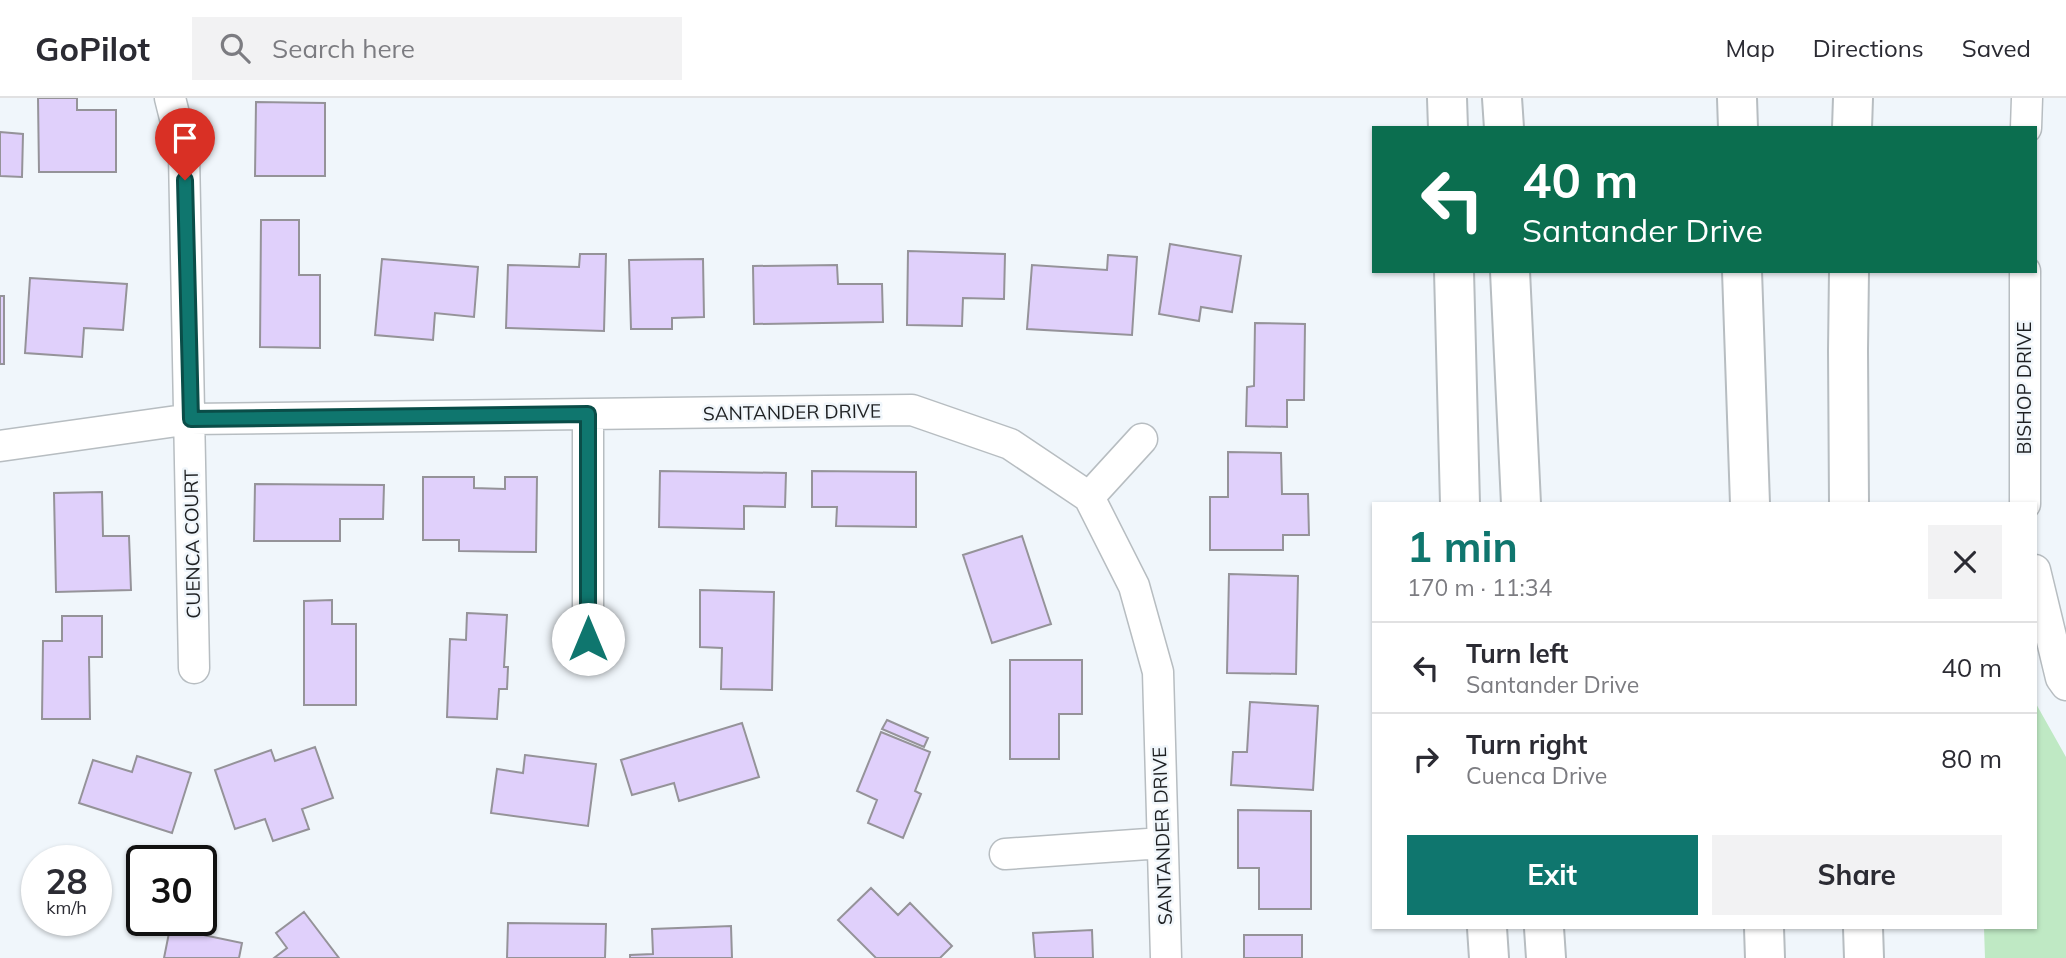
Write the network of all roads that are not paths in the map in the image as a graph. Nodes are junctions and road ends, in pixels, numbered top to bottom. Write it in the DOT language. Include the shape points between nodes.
graph roads {
  1 [pos="170,98"];
  2 [pos="1447,98"];
  3 [pos="1502,98"];
  4 [pos="1737,98"];
  5 [pos="1853,98"];
  6 [pos="2027,98"];
  7 [pos="1448,126"];
  8 [pos="1504,126"];
  9 [pos="1738,126"];
  10 [pos="1852,126"];
  11 [pos="2026,126"];
  12 [pos="1454,273"];
  13 [pos="1510,273"];
  14 [pos="1742,273"];
  15 [pos="1849,273"];
  16 [pos="2025,273"];
  17 [pos="588,414"];
  18 [pos="191,419"];
  19 [pos="1142,439"];
  20 [pos="0,446"];
  21 [pos="1089,497"];
  22 [pos="1460,502"];
  23 [pos="1521,502"];
  24 [pos="1750,502"];
  25 [pos="1849,502"];
  26 [pos="2025,502"];
  27 [pos="2037,578"];
  28 [pos="588,639"];
  29 [pos="194,668"];
  30 [pos="2066,685"];
  31 [pos="1162,843"];
  32 [pos="1005,854"];
  33 [pos="1487,929"];
  34 [pos="1544,929"];
  35 [pos="1764,929"];
  36 [pos="1863,929"];
  37 [pos="1166,958"];
  38 [pos="1489,958"];
  39 [pos="1546,958"];
  40 [pos="1765,958"];
  41 [pos="1864,958"];
  1 -- 18 [label="street, CUENCA COURT" via="184,154"];
  2 -- 7 [label="main road"];
  3 -- 8 [label="main road"];
  4 -- 9 [label="main road"];
  5 -- 10 [label="main road"];
  6 -- 11 [label="street"];
  12 -- 22 [label="main road"];
  13 -- 23 [label="main road"];
  14 -- 24 [label="main road"];
  15 -- 25 [label="main road"];
  16 -- 26 [label="street, BISHOP DRIVE"];
  17 -- 18 [label="street, SANTANDER DRIVE"];
  17 -- 21 [label="street, SANTANDER DRIVE" via="912,410 1010,444"];
  17 -- 28 [label="street"];
  18 -- 20 [label="street, SANTANDER DRIVE"];
  18 -- 29 [label="street, CUENCA COURT"];
  19 -- 21 [label="street"];
  21 -- 31 [label="street, SANTANDER DRIVE" via="1134,586 1158,671"];
  27 -- 30 [label="street"];
  31 -- 32 [label="street"];
  31 -- 37 [label="street, SANTANDER DRIVE"];
  33 -- 38 [label="main road"];
  34 -- 39 [label="main road"];
  35 -- 40 [label="main road"];
  36 -- 41 [label="main road"];
}
